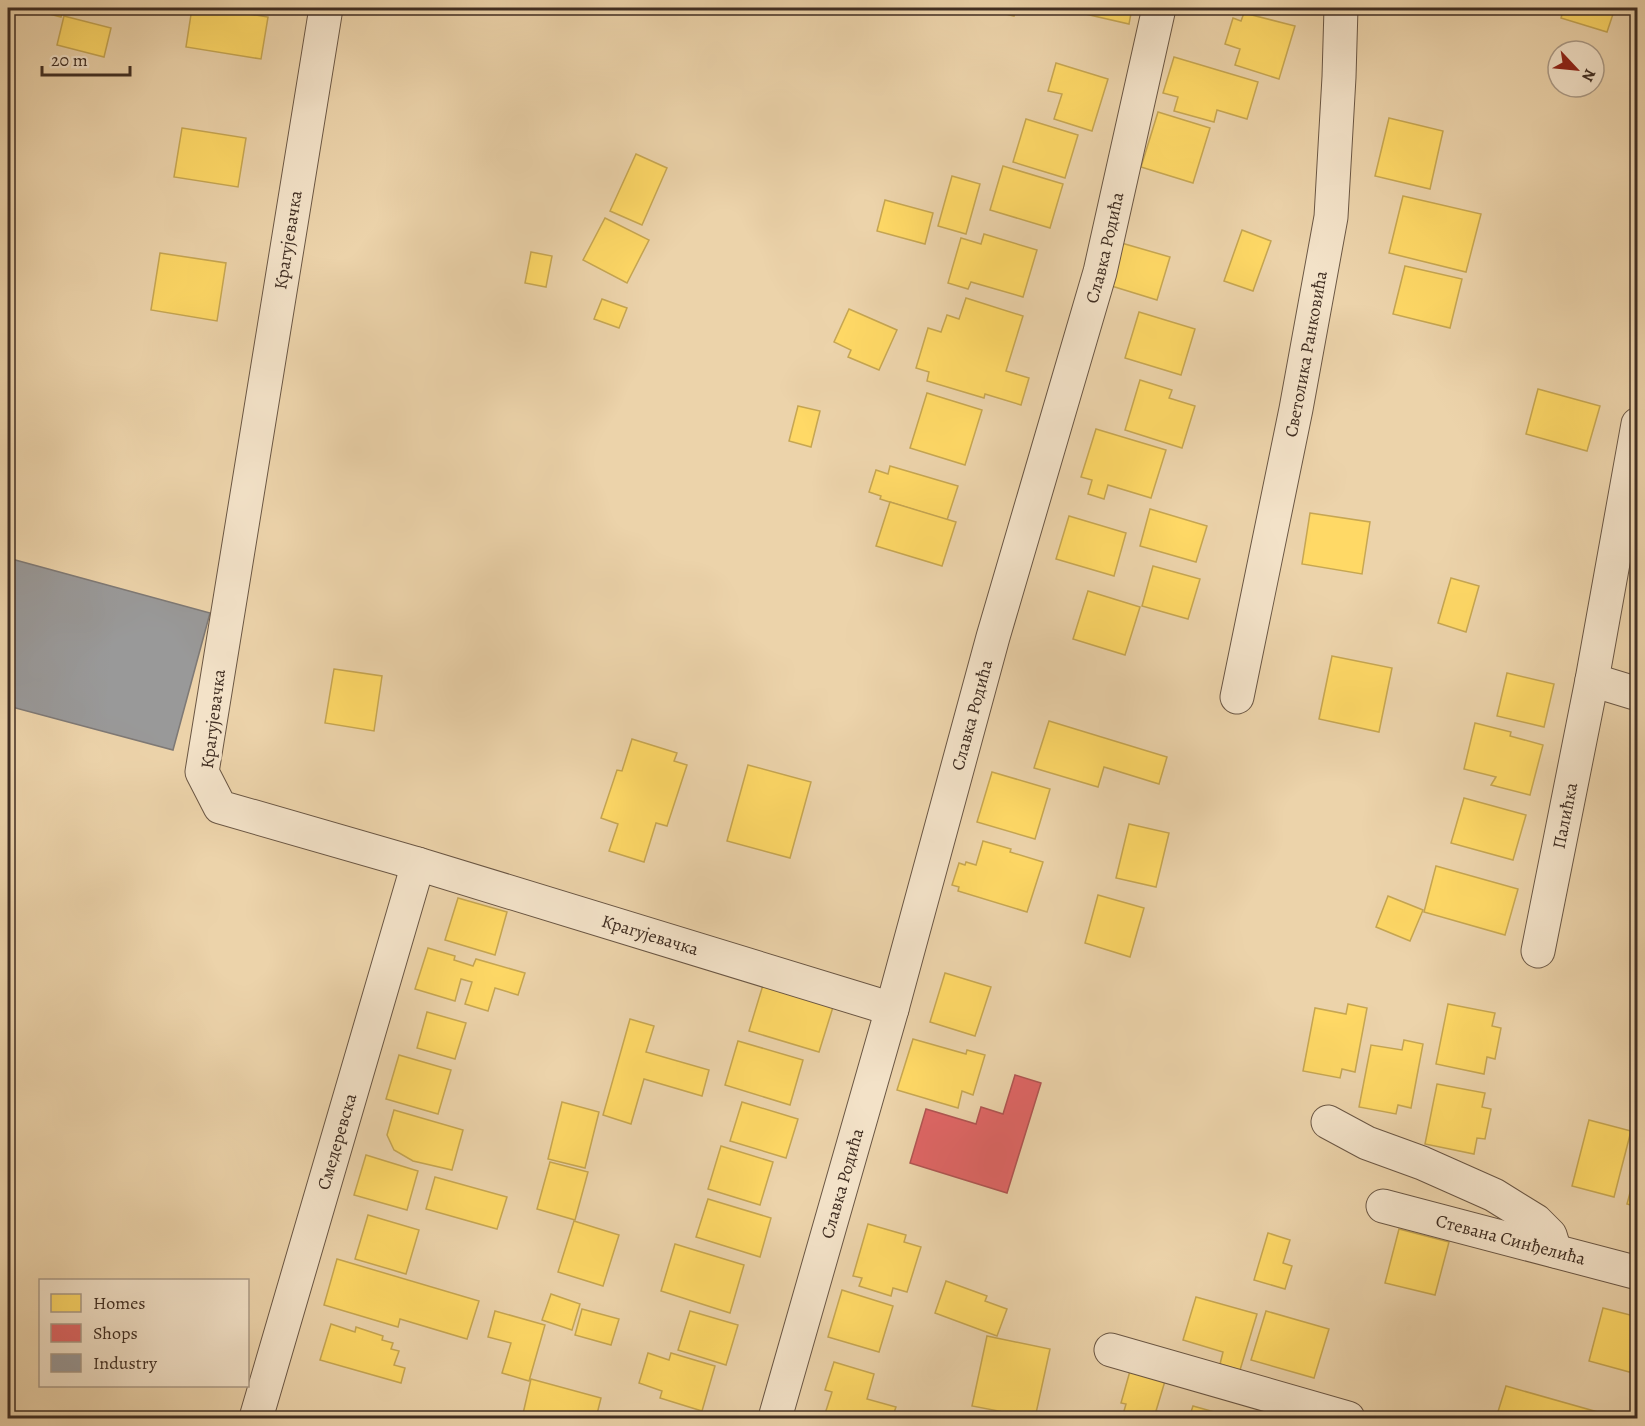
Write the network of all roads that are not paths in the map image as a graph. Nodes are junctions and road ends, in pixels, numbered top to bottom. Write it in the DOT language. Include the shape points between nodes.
graph roads {
  1 [pos="326,8"];
  2 [pos="1159,8"];
  3 [pos="1341,8"];
  4 [pos="1638,424"];
  5 [pos="1592,680"];
  6 [pos="1638,694"];
  7 [pos="1237,697"];
  8 [pos="418,864"];
  9 [pos="1538,951"];
  10 [pos="892,1009"];
  11 [pos="1328,1122"];
  12 [pos="1383,1206"];
  13 [pos="1555,1251"];
  14 [pos="1638,1273"];
  15 [pos="1111,1350"];
  16 [pos="256,1419"];
  17 [pos="774,1419"];
  18 [pos="1348,1419"];
  1 -- 8 [label="street, Крагујевачка" via="202,772 220,807"];
  2 -- 10 [label="street, Славка Родића" via="1100,272 993,637"];
  3 -- 7 [label="street, Светолика Ранковића" via="1331,217"];
  4 -- 5 [label="street, Палићка"];
  5 -- 6 [label="street"];
  5 -- 9 [label="street, Палићка"];
  8 -- 10 [label="street, Крагујевачка"];
  8 -- 16 [label="street, Смедеревска"];
  10 -- 17 [label="street, Славка Родића"];
  11 -- 13 [label="street" via="1367,1143 1494,1195 1536,1221 1550,1235"];
  12 -- 13 [label="street, Стевана Синђелића"];
  13 -- 14 [label="street, Стевана Синђелића"];
  15 -- 18 [label="street"];
}
